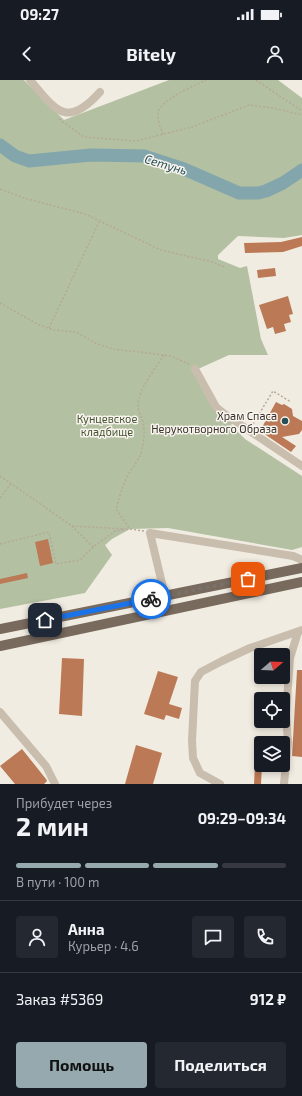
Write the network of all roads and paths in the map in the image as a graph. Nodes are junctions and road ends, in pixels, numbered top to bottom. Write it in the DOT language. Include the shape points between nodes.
graph roads {
  1 [pos="30,80"];
  2 [pos="206,80"];
  3 [pos="256,80"];
  4 [pos="100,92"];
  5 [pos="302,111"];
  6 [pos="302,116"];
  7 [pos="59,118"];
  8 [pos="163,134"];
  9 [pos="0,189"];
  10 [pos="99,222"];
  11 [pos="224,267"];
  12 [pos="0,303"];
  13 [pos="49,328"];
  14 [pos="164,355"];
  15 [pos="195,369"];
  16 [pos="291,402"];
  17 [pos="254,423"];
  18 [pos="302,466"];
  19 [pos="0,476"];
  20 [pos="11,484"];
  21 [pos="0,498"];
  22 [pos="72,526"];
  23 [pos="130,529"];
  24 [pos="150,533"];
  25 [pos="0,544"];
  26 [pos="93,547"];
  27 [pos="302,560"];
  28 [pos="302,568"];
  29 [pos="302,582"];
  30 [pos="165,596"];
  31 [pos="0,629"];
  32 [pos="300,631"];
  33 [pos="0,646"];
  34 [pos="0,712"];
  35 [pos="55,784"];
  36 [pos="220,784"];
  37 [pos="284,784"];
  1 -- 4 [label="lane" via="60,112 80,110"];
  2 -- 8 [label="path" via="167,101 159,110 158,121"];
  3 -- 5 [label="path"];
  6 -- 8 [label="path" via="249,105 192,127"];
  7 -- 8 [label="path" via="84,137 136,141"];
  9 -- 10 [label="path" via="85,214"];
  10 -- 11 [label="path" via="161,250"];
  10 -- 13 [label="path"];
  12 -- 13 [label="path"];
  13 -- 14 [label="path" via="76,332 97,344 114,349"];
  14 -- 15 [label="path" via="186,362"];
  14 -- 23 [label="path" via="144,387 138,405 143,423 142,449 137,463 127,476 116,509"];
  15 -- 18 [label="lane" via="216,407"];
  16 -- 17 [label="path" via="273,391"];
  19 -- 20 [label="path"];
  20 -- 21 [label="path"];
  20 -- 22 [label="path"];
  22 -- 23 [label="path"];
  22 -- 26 [label="path"];
  23 -- 24 [label="path"];
  23 -- 26 [label="path" via="115,531"];
  24 -- 27 [label="lane" via="292,556"];
  24 -- 30 [label="lane"];
  25 -- 26 [label="path" via="49,532 56,564 80,560"];
  28 -- 30 [label="main road"];
  29 -- 33 [label="main road"];
  30 -- 31 [label="main road"];
  32 -- 36 [label="lane" via="250,648 222,661 201,672 195,681 193,758 200,774"];
  32 -- 37 [label="lane" via="290,658"];
  34 -- 35 [label="lane" via="46,766"];
}
